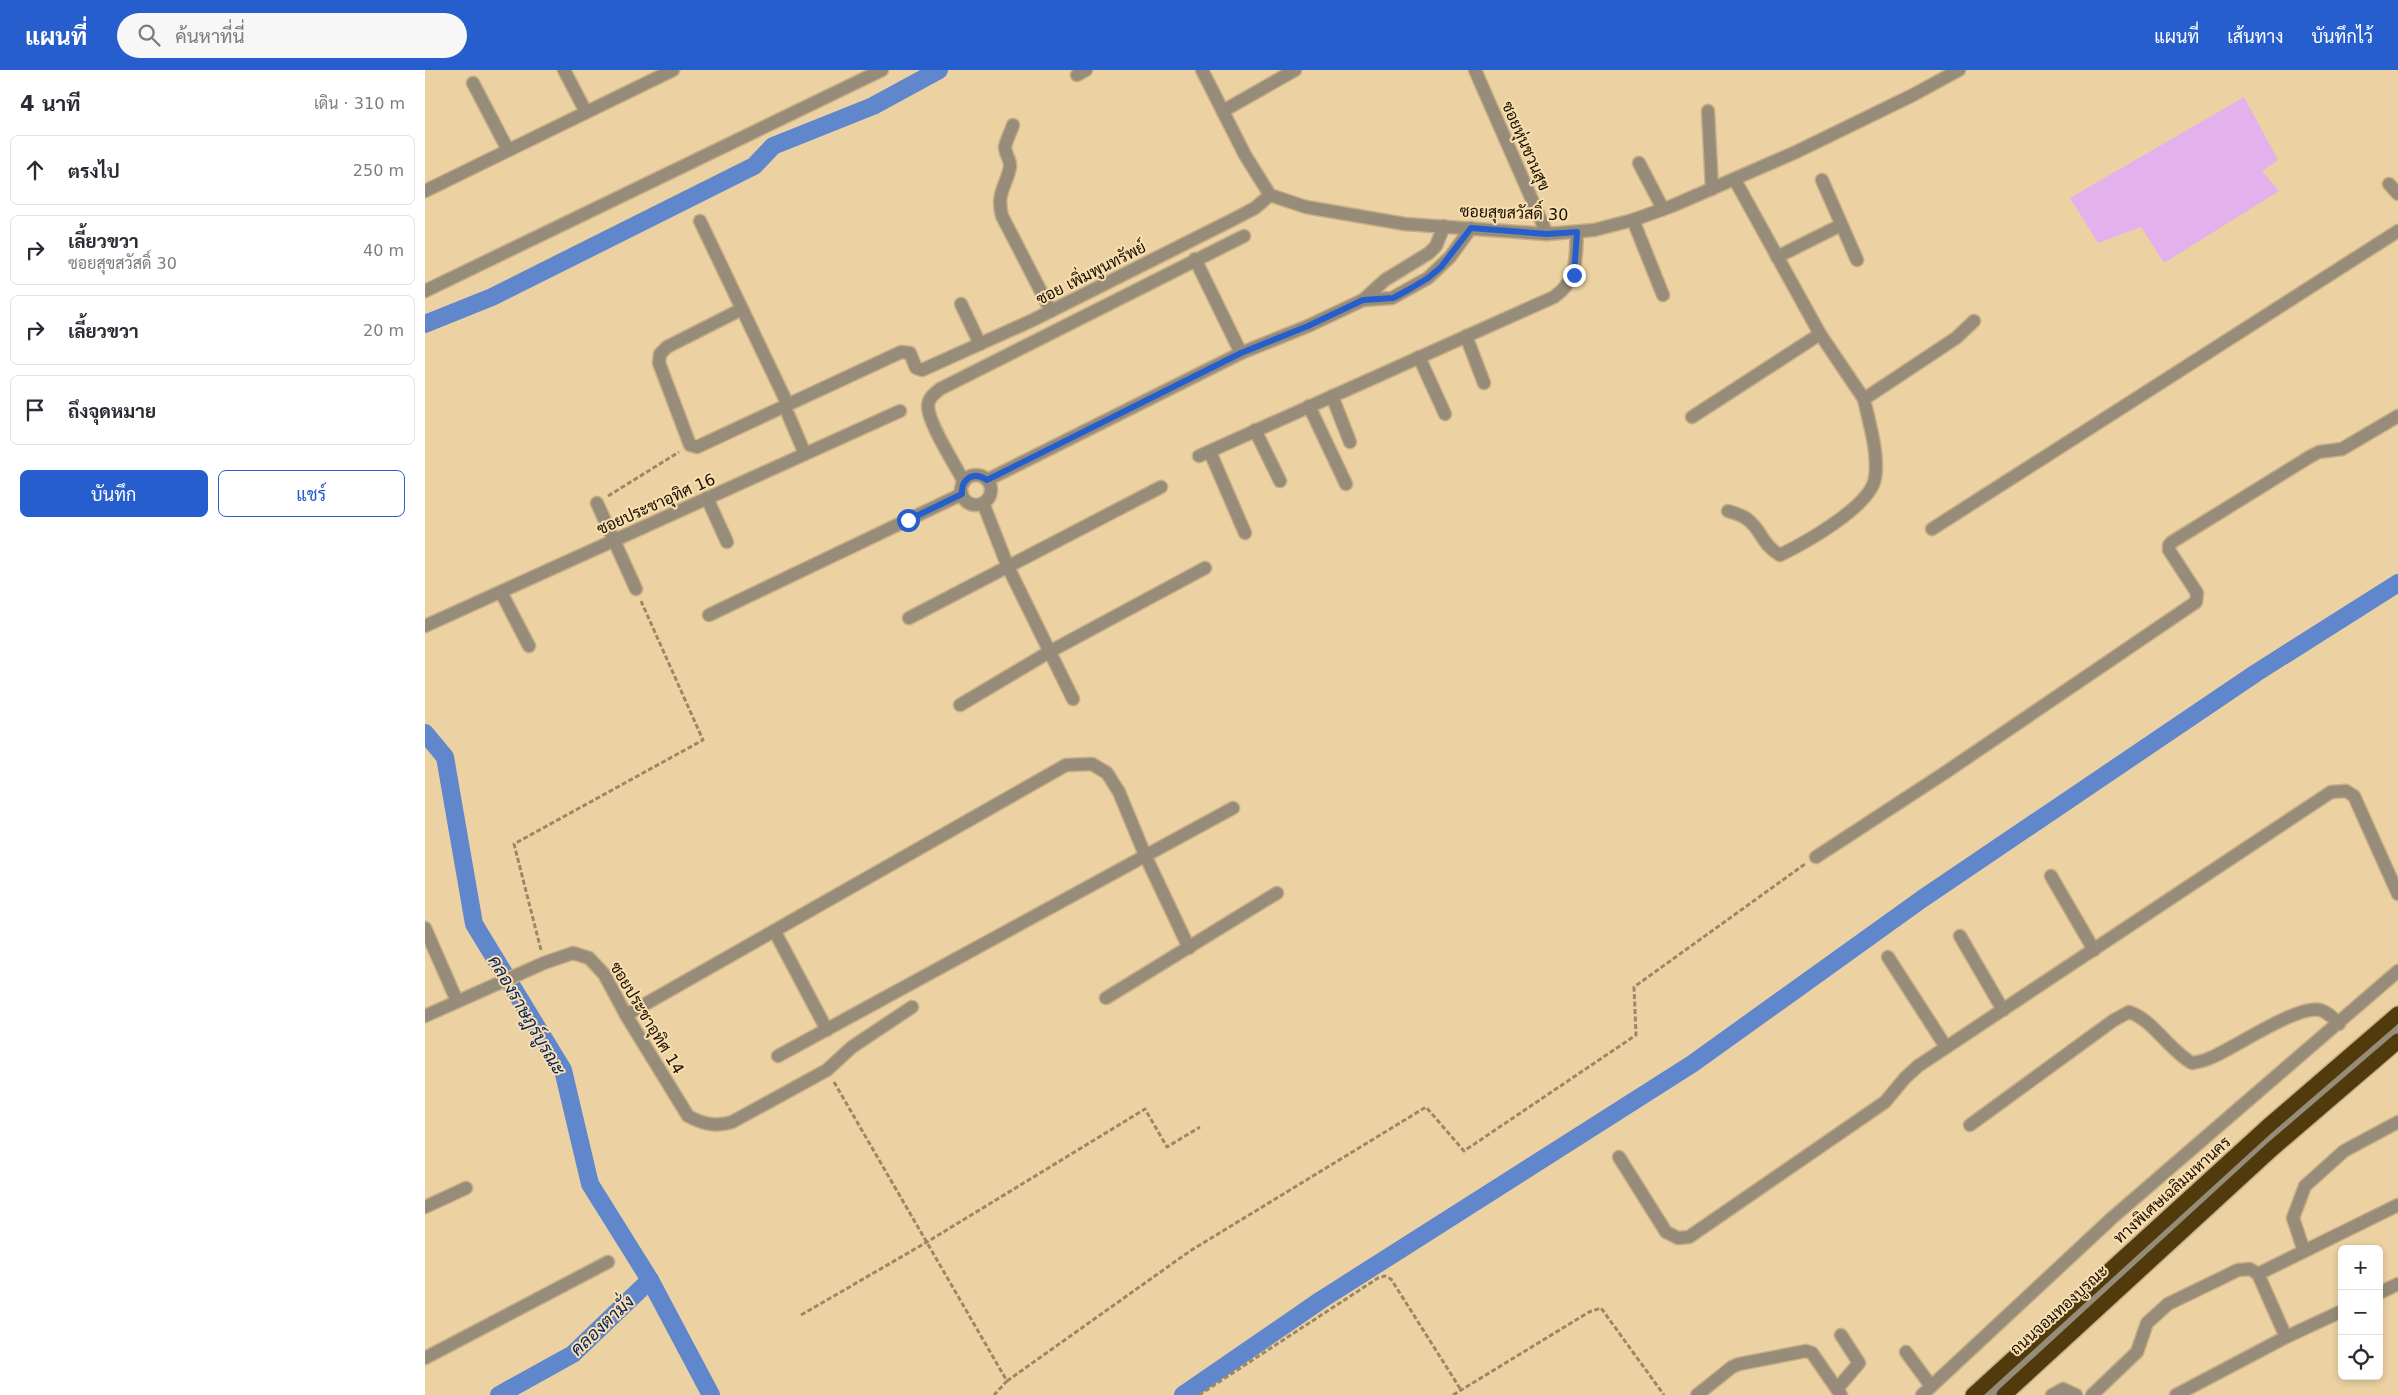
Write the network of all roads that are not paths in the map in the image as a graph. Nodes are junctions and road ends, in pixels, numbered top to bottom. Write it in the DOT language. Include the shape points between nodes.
graph roads {
  1 [pos="564,70"];
  2 [pos="882,70"];
  3 [pos="1202,70"];
  4 [pos="1295,70"];
  5 [pos="1475,70"];
  6 [pos="1959,70"];
  7 [pos="666,72"];
  8 [pos="473,83"];
  9 [pos="1223,111"];
  10 [pos="1708,111"];
  11 [pos="586,112"];
  12 [pos="1013,125"];
  13 [pos="508,150"];
  14 [pos="1639,163"];
  15 [pos="1735,180"];
  16 [pos="1822,180"];
  17 [pos="2389,184"];
  18 [pos="426,189"];
  19 [pos="1712,189"];
  20 [pos="2398,194"];
  21 [pos="1270,195"];
  22 [pos="1663,209"];
  23 [pos="699,220"];
  24 [pos="1633,220"];
  25 [pos="1841,225"];
  26 [pos="1444,226"];
  27 [pos="1471,228"];
  28 [pos="2398,231"];
  29 [pos="1577,232"];
  30 [pos="1547,234"];
  31 [pos="1244,236"];
  32 [pos="1777,257"];
  33 [pos="1195,259"];
  34 [pos="1857,260"];
  35 [pos="425,291"];
  36 [pos="1663,294"];
  37 [pos="1363,300"];
  38 [pos="961,304"];
  39 [pos="742,309"];
  40 [pos="1051,311"];
  41 [pos="1974,322"];
  42 [pos="1820,334"];
  43 [pos="1467,336"];
  44 [pos="980,344"];
  45 [pos="1241,353"];
  46 [pos="1419,358"];
  47 [pos="1484,383"];
  48 [pos="1333,396"];
  49 [pos="1865,399"];
  50 [pos="1309,406"];
  51 [pos="788,410"];
  52 [pos="900,411"];
  53 [pos="1445,414"];
  54 [pos="2398,416"];
  55 [pos="1692,417"];
  56 [pos="1255,430"];
  57 [pos="1350,442"];
  58 [pos="805,454"];
  59 [pos="987,480"];
  60 [pos="1280,481"];
  61 [pos="1347,484"];
  62 [pos="963,488"];
  63 [pos="1161,488"];
  64 [pos="707,498"];
  65 [pos="597,503"];
  66 [pos="983,503"];
  67 [pos="1728,511"];
  68 [pos="1932,529"];
  69 [pos="1245,534"];
  70 [pos="614,541"];
  71 [pos="727,542"];
  72 [pos="1007,567"];
  73 [pos="1205,568"];
  74 [pos="636,589"];
  75 [pos="501,592"];
  76 [pos="709,615"];
  77 [pos="909,618"];
  78 [pos="425,626"];
  79 [pos="529,646"];
  80 [pos="1049,652"];
  81 [pos="1073,699"];
  82 [pos="960,706"];
  83 [pos="1233,808"];
  84 [pos="1145,856"];
  85 [pos="1816,857"];
  86 [pos="2051,876"];
  87 [pos="1277,893"];
  88 [pos="2398,894"];
  89 [pos="425,928"];
  90 [pos="775,932"];
  91 [pos="1959,936"];
  92 [pos="1189,948"];
  93 [pos="2094,950"];
  94 [pos="1888,957"];
  95 [pos="2398,971"];
  96 [pos="1106,998"];
  97 [pos="457,1001"];
  98 [pos="912,1006"];
  99 [pos="2003,1010"];
  100 [pos="2398,1014"];
  101 [pos="626,1015"];
  102 [pos="425,1016"];
  103 [pos="2339,1024"];
  104 [pos="827,1030"];
  105 [pos="2398,1031"];
  106 [pos="2398,1041"];
  107 [pos="1946,1047"];
  108 [pos="778,1056"];
  109 [pos="2398,1122"];
  110 [pos="1970,1125"];
  111 [pos="1619,1157"];
  112 [pos="466,1188"];
  113 [pos="2398,1205"];
  114 [pos="425,1207"];
  115 [pos="2304,1251"];
  116 [pos="608,1262"];
  117 [pos="2258,1274"];
  118 [pos="2398,1284"];
  119 [pos="2383,1291"];
  120 [pos="2338,1313"];
  121 [pos="1841,1335"];
  122 [pos="2286,1337"];
  123 [pos="1906,1352"];
  124 [pos="425,1358"];
  125 [pos="1839,1392"];
  126 [pos="1927,1392"];
  127 [pos="1697,1395"];
  128 [pos="1973,1395"];
  129 [pos="1989,1395"];
  130 [pos="2003,1395"];
  131 [pos="2052,1395"];
  132 [pos="2076,1395"];
  133 [pos="2092,1395"];
  134 [pos="2176,1395"];
  1 -- 11 [label="street"];
  2 -- 35 [label="street"];
  3 -- 9 [label="street"];
  4 -- 9 [label="street"];
  5 -- 30 [label="street, ซอยหุ่นชวนสุข"];
  6 -- 15 [label="street, ซอยสุขสวัสดิ์ 30"];
  7 -- 11 [label="street"];
  8 -- 13 [label="street"];
  9 -- 21 [label="street"];
  10 -- 19 [label="street"];
  11 -- 13 [label="street"];
  12 -- 40 [label="street" via="1005,148 1010,163 999,203 1002,216"];
  13 -- 18 [label="street"];
  14 -- 22 [label="street"];
  15 -- 19 [label="street, ซอยสุขสวัสดิ์ 30"];
  15 -- 32 [label="street"];
  16 -- 25 [label="street"];
  17 -- 20 [label="street"];
  19 -- 22 [label="street, ซอยสุขสวัสดิ์ 30"];
  21 -- 26 [label="street, ซอยสุขสวัสดิ์ 30" via="1315,208 1405,224"];
  21 -- 40 [label="street, ซอย เพิ่มพูนทรัพย์" via="1255,208"];
  22 -- 24 [label="street, ซอยสุขสวัสดิ์ 30"];
  23 -- 39 [label="street"];
  24 -- 29 [label="street, ซอยสุขสวัสดิ์ 30"];
  24 -- 36 [label="street"];
  25 -- 32 [label="street"];
  25 -- 34 [label="street"];
  26 -- 27 [label="street, ซอยสุขสวัสดิ์ 30"];
  26 -- 37 [label="street" via="1436,246 1429,253 1385,280"];
  27 -- 30 [label="street, ซอยสุขสวัสดิ์ 30"];
  27 -- 37 [label="street" via="1450,257 1428,278 1393,298"];
  28 -- 68 [label="street"];
  29 -- 30 [label="street, ซอยสุขสวัสดิ์ 30"];
  29 -- 43 [label="street" via="1574,275 1563,290"];
  31 -- 33 [label="street"];
  32 -- 42 [label="street"];
  33 -- 45 [label="street"];
  33 -- 62 [label="street" via="931,396 928,406 931,418"];
  37 -- 45 [label="street"];
  38 -- 44 [label="street"];
  39 -- 51 [label="street"];
  39 -- 51 [label="street" via="667,347 660,354 659,363 690,445 697,447"];
  40 -- 44 [label="street, ซอย เพิ่มพูนทรัพย์"];
  41 -- 49 [label="street" via="1956,338"];
  42 -- 49 [label="street"];
  42 -- 55 [label="street"];
  43 -- 46 [label="street"];
  43 -- 47 [label="street"];
  44 -- 51 [label="street, ซอย เพิ่มพูนทรัพย์" via="922,370 916,368 910,353 901,352"];
  45 -- 59 [label="street"];
  46 -- 48 [label="street"];
  46 -- 53 [label="street"];
  48 -- 50 [label="street"];
  48 -- 57 [label="street"];
  49 -- 67 [label="street" via="1875,478 1870,494 1857,508 1780,555 1769,549 1746,518"];
  50 -- 56 [label="street"];
  50 -- 61 [label="street"];
  51 -- 58 [label="street"];
  52 -- 58 [label="street, ซอยประชาอุทิศ 16"];
  54 -- 85 [label="street" via="2342,449 2311,456 2172,542 2169,550 2197,594 2196,602"];
  56 -- 60 [label="street"];
  56 -- 69 [label="street" via="1205,454"];
  58 -- 64 [label="street, ซอยประชาอุทิศ 16"];
  59 -- 62 [label="street" via="975,476"];
  59 -- 66 [label="street" via="991,493"];
  62 -- 66 [label="street" via="970,504"];
  62 -- 76 [label="street"];
  63 -- 72 [label="street"];
  64 -- 70 [label="street, ซอยประชาอุทิศ 16"];
  64 -- 71 [label="street"];
  65 -- 70 [label="street"];
  66 -- 72 [label="street"];
  70 -- 74 [label="street"];
  70 -- 75 [label="street, ซอยประชาอุทิศ 16"];
  72 -- 77 [label="street"];
  72 -- 80 [label="street"];
  73 -- 80 [label="street"];
  75 -- 78 [label="street, ซอยประชาอุทิศ 16"];
  75 -- 79 [label="street"];
  80 -- 81 [label="street"];
  80 -- 82 [label="street"];
  83 -- 84 [label="street"];
  84 -- 90 [label="street" via="1119,792 1107,773 1092,764 1066,765"];
  84 -- 92 [label="street"];
  84 -- 104 [label="street"];
  86 -- 93 [label="street"];
  87 -- 92 [label="street"];
  88 -- 93 [label="street" via="2354,796 2346,791 2331,792"];
  89 -- 97 [label="street"];
  90 -- 101 [label="street"];
  90 -- 104 [label="street"];
  91 -- 99 [label="street"];
  92 -- 96 [label="street"];
  93 -- 99 [label="street"];
  94 -- 107 [label="street"];
  95 -- 103 [label="street"];
  97 -- 101 [label="street, ซอยประชาอุทิศ 14" via="573,953 589,958 604,974"];
  97 -- 102 [label="street, ซอยประชาอุทิศ 14"];
  98 -- 101 [label="street, ซอยประชาอุทิศ 14" via="852,1046 827,1070 720,1126 701,1123 688,1116"];
  99 -- 107 [label="street"];
  100 -- 128 [label="highway, ทางพิเศษเฉลิมมหานคร" via="2267,1127"];
  103 -- 110 [label="street" via="2327,1012 2306,1010 2210,1058 2191,1064 2145,1020 2129,1012"];
  103 -- 126 [label="street" via="2112,1218"];
  104 -- 108 [label="street"];
  105 -- 129 [label="street, ถนนจอมทองบูรณะ" via="2248,1160"];
  106 -- 130 [label="highway" via="2271,1150"];
  107 -- 111 [label="street" via="1905,1078 1885,1102 1689,1237 1678,1238 1666,1232"];
  109 -- 115 [label="street" via="2344,1151 2305,1186 2293,1218"];
  112 -- 114 [label="street"];
  113 -- 115 [label="street"];
  115 -- 117 [label="street"];
  116 -- 124 [label="street"];
  117 -- 122 [label="street"];
  117 -- 133 [label="street" via="2250,1269 2238,1270 2167,1304 2147,1323 2137,1352"];
  118 -- 119 [label="street"];
  120 -- 122 [label="street"];
  121 -- 125 [label="street" via="1859,1363"];
  122 -- 134 [label="street"];
  123 -- 126 [label="street"];
  125 -- 127 [label="street" via="1812,1353 1800,1351 1739,1364"];
  131 -- 132 [label="street" via="2063,1389"];
}
